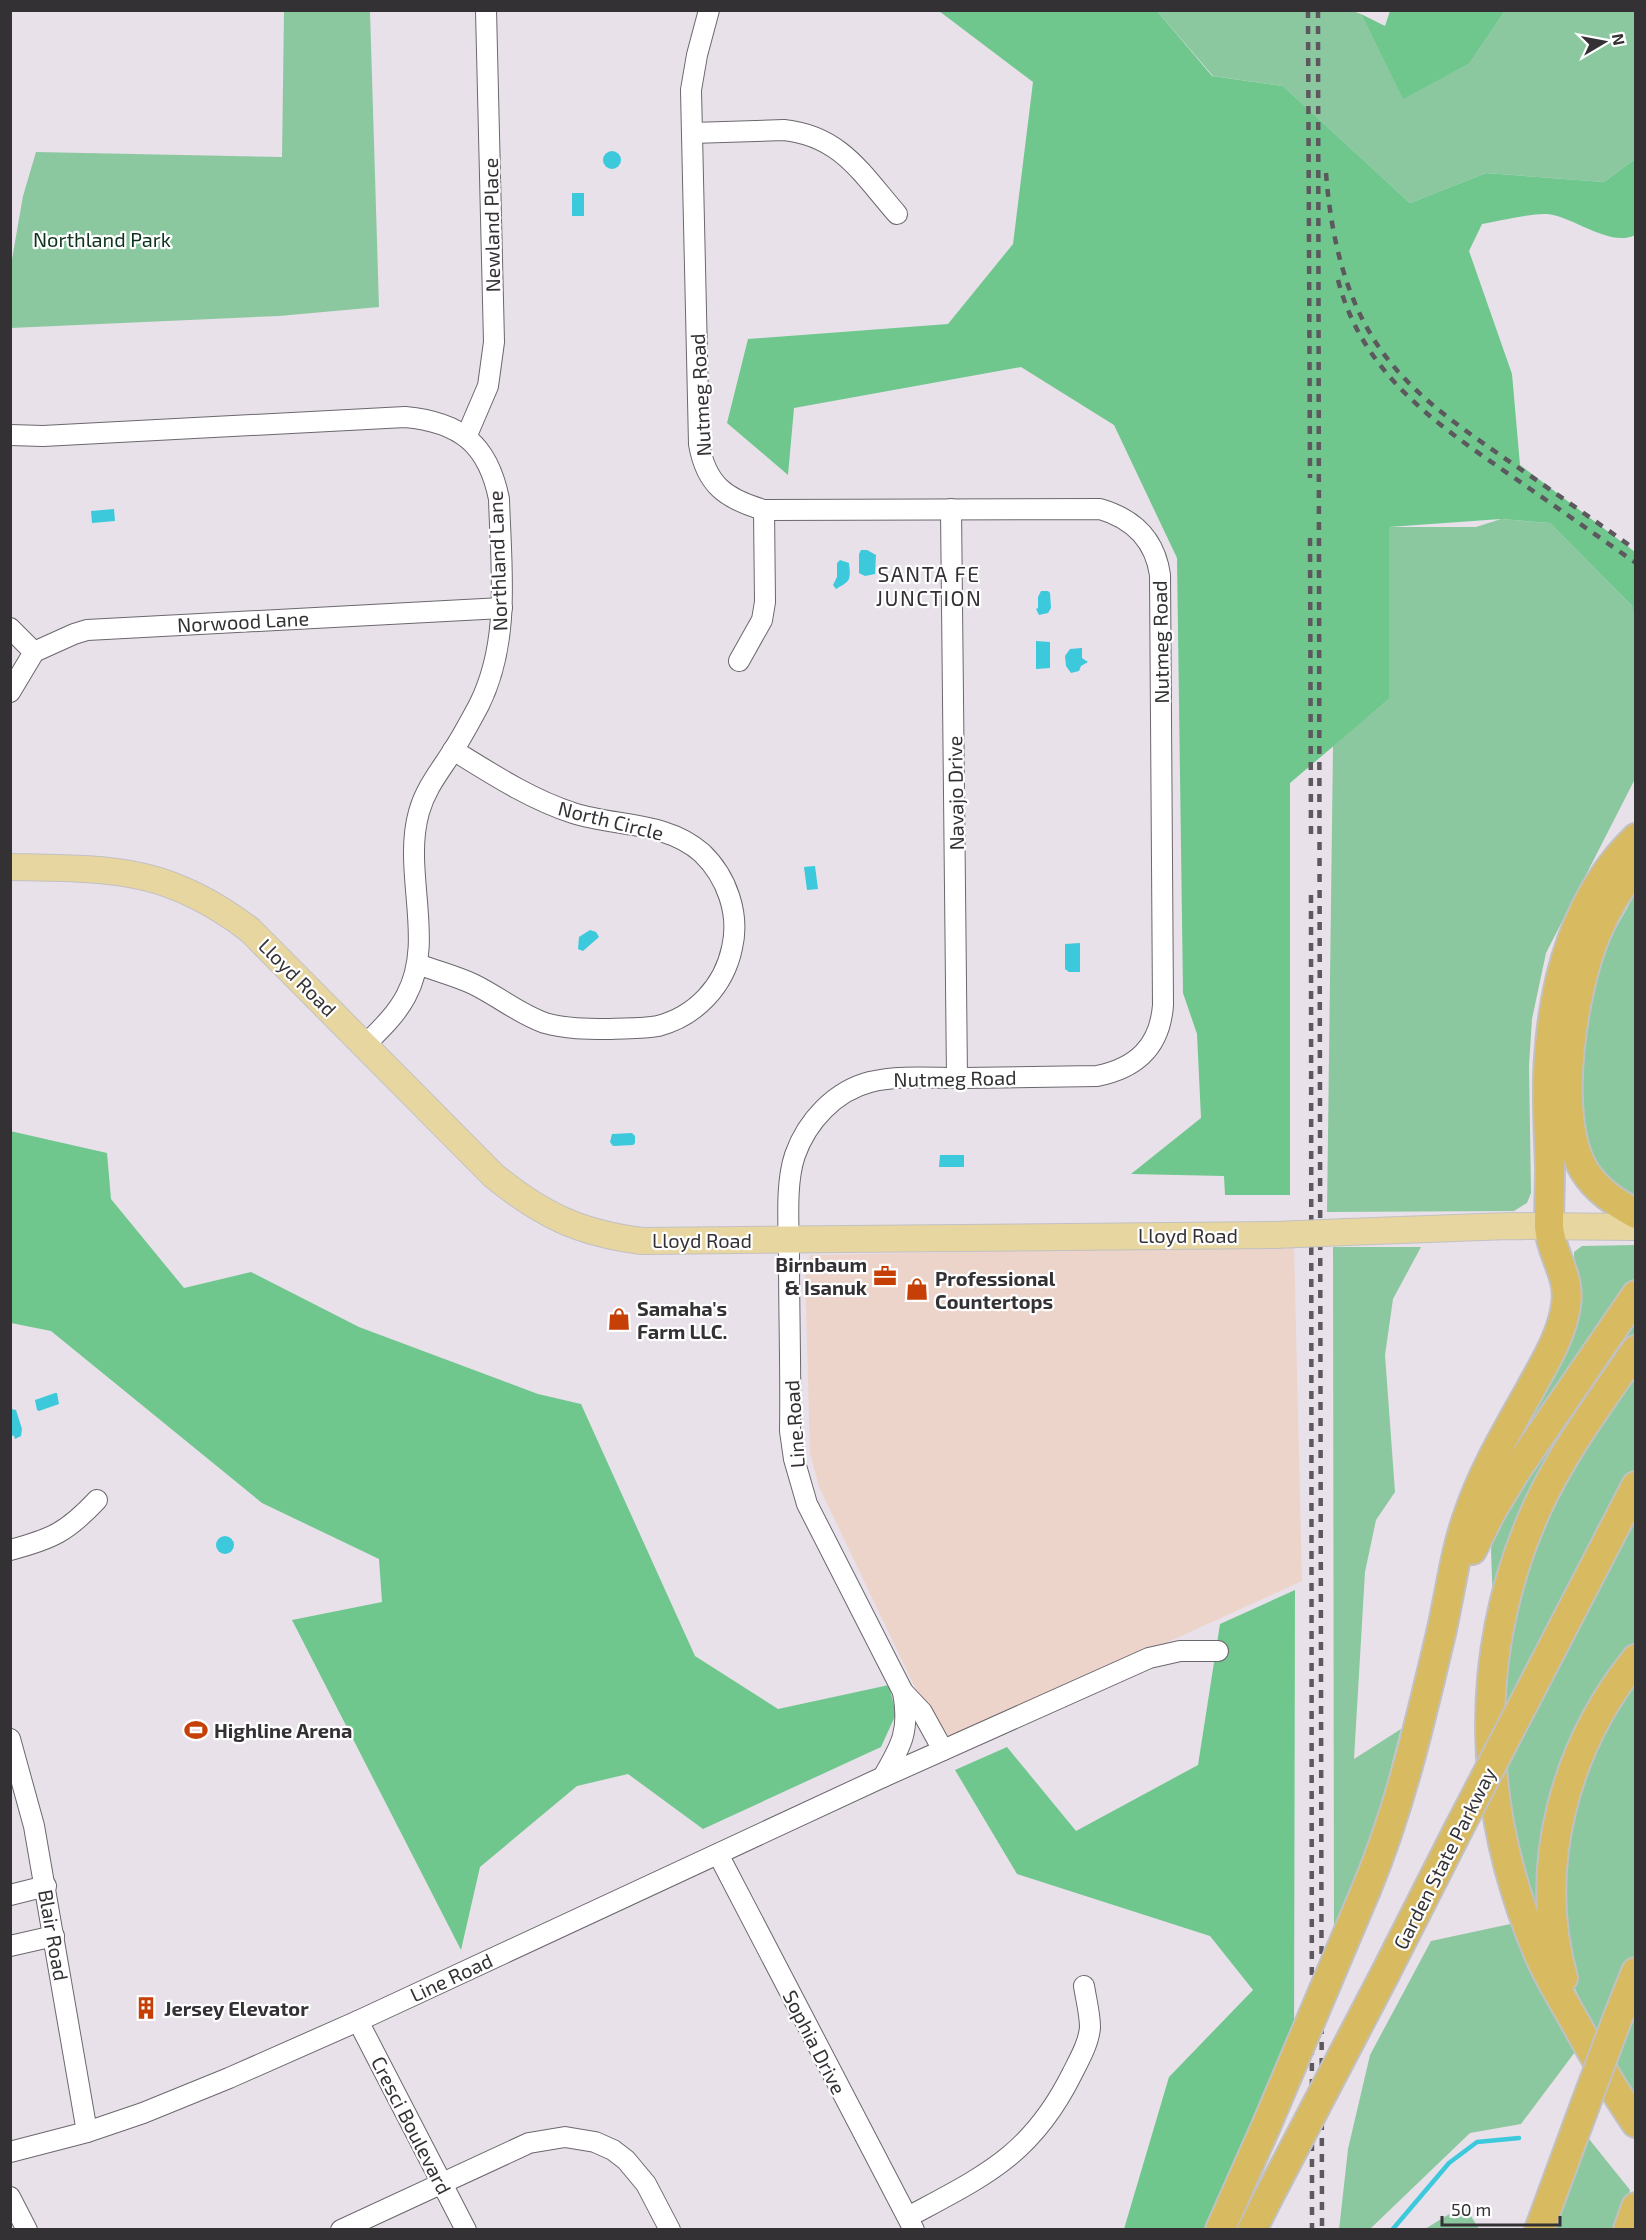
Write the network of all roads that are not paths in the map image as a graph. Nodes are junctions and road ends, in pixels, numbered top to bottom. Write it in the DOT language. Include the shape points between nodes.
graph roads {
  1 [pos="486,10"];
  2 [pos="709,10"];
  3 [pos="692,133"];
  4 [pos="897,214"];
  5 [pos="10,435"];
  6 [pos="466,435"];
  7 [pos="951,509"];
  8 [pos="764,510"];
  9 [pos="502,608"];
  10 [pos="10,628"];
  11 [pos="34,652"];
  12 [pos="739,661"];
  13 [pos="10,692"];
  14 [pos="453,750"];
  15 [pos="1635,838"];
  16 [pos="10,867"];
  17 [pos="1635,867"];
  18 [pos="418,964"];
  19 [pos="365,1045"];
  20 [pos="957,1078"];
  21 [pos="1635,1214"];
  22 [pos="1549,1227"];
  23 [pos="1635,1227"];
  24 [pos="789,1240"];
  25 [pos="1635,1294"];
  26 [pos="1635,1350"];
  27 [pos="1635,1486"];
  28 [pos="97,1500"];
  29 [pos="10,1550"];
  30 [pos="1443,1623"];
  31 [pos="1218,1651"];
  32 [pos="1635,1659"];
  33 [pos="903,1692"];
  34 [pos="10,1739"];
  35 [pos="943,1750"];
  36 [pos="883,1777"];
  37 [pos="718,1854"];
  38 [pos="46,1886"];
  39 [pos="10,1895"];
  40 [pos="54,1936"];
  41 [pos="10,1946"];
  42 [pos="1635,1972"];
  43 [pos="1084,1986"];
  44 [pos="358,2021"];
  45 [pos="1576,2024"];
  46 [pos="1635,2123"];
  47 [pos="87,2132"];
  48 [pos="10,2152"];
  49 [pos="442,2183"];
  50 [pos="10,2197"];
  51 [pos="911,2223"];
  52 [pos="27,2229"];
  53 [pos="341,2229"];
  54 [pos="466,2229"];
  55 [pos="669,2229"];
  56 [pos="1220,2229"];
  57 [pos="1252,2229"];
  58 [pos="1539,2229"];
  1 -- 6 [label="street, Newland Place" via="494,342 488,386"];
  2 -- 3 [label="street, Nutmeg Road" via="691,90"];
  3 -- 4 [label="street" via="784,130 819,138 841,152"];
  3 -- 8 [label="street, Nutmeg Road" via="701,458 713,482 727,496"];
  5 -- 6 [label="street, Northland Lane" via="405,417 435,422"];
  6 -- 9 [label="street, Northland Lane" via="482,454 499,499"];
  7 -- 8 [label="street, Nutmeg Road"];
  7 -- 20 [label="street, Navajo Drive"];
  7 -- 20 [label="street, Nutmeg Road" via="1091,508 1116,514 1143,534 1160,575 1164,1005 1157,1034 1143,1055 1114,1073"];
  8 -- 12 [label="street" via="765,602 762,620"];
  9 -- 11 [label="street, Norwood Lane" via="101,628 74,634"];
  9 -- 14 [label="street, Northland Lane" via="499,645 490,678"];
  10 -- 11 [label="street"];
  11 -- 13 [label="street"];
  14 -- 18 [label="street, Northland Lane" via="427,791 415,831"];
  14 -- 18 [label="street, North Circle" via="510,786 550,805 599,820 663,831 691,845 712,864 724,883 734,913 734,941 723,974 703,1001 674,1020 641,1028 580,1029 548,1024 472,984"];
  15 -- 22 [label="highway" via="1605,874 1584,909 1559,989 1549,1059"];
  16 -- 19 [label="main road, Lloyd Road" via="95,868 131,873 198,895 250,930"];
  17 -- 21 [label="highway" via="1605,913 1588,957 1576,1005 1568,1085 1573,1144 1584,1170 1605,1194"];
  18 -- 19 [label="street, Northland Lane" via="399,1007"];
  19 -- 24 [label="main road, Lloyd Road" via="494,1176 522,1199 557,1219 600,1234 642,1241"];
  20 -- 24 [label="street, Nutmeg Road" via="868,1082 824,1108 806,1132 794,1158"];
  22 -- 23 [label="main road, Lloyd Road"];
  22 -- 24 [label="main road, Lloyd Road, bridge"];
  22 -- 30 [label="highway" via="1552,1248 1566,1278 1564,1317 1471,1508 1452,1572"];
  24 -- 33 [label="street, Line Road" via="790,1431 800,1486"];
  25 -- 30 [label="highway" via="1497,1502 1471,1552"];
  26 -- 45 [label="highway" via="1563,1459 1531,1522 1506,1596 1490,1684 1493,1776 1507,1858 1540,1957"];
  27 -- 57 [label="highway, Garden State Parkway, bridge"];
  28 -- 29 [label="street" via="60,1533"];
  30 -- 56 [label="highway, bridge" via="1402,1790 1383,1847"];
  31 -- 35 [label="street, Line Road" via="1180,1651 1149,1658"];
  32 -- 45 [label="highway" via="1587,1733 1569,1778 1557,1826 1552,1878 1554,1929"];
  33 -- 35 [label="street, Line Road" via="922,1712"];
  33 -- 36 [label="street, Line Road" via="907,1712 901,1746"];
  34 -- 38 [label="street, Blair Road"];
  35 -- 36 [label="street, Line Road"];
  36 -- 37 [label="street, Line Road"];
  37 -- 44 [label="street, Line Road"];
  37 -- 51 [label="street, Sophia Drive"];
  38 -- 39 [label="street"];
  38 -- 40 [label="street, Blair Road"];
  40 -- 41 [label="street"];
  40 -- 47 [label="street, Blair Road"];
  42 -- 58 [label="highway, bridge"];
  43 -- 51 [label="street" via="1090,2027 1086,2043 1064,2090 1041,2125 997,2167"];
  44 -- 47 [label="street, Line Road" via="229,2078"];
  44 -- 49 [label="street, Cresci Boulevard"];
  45 -- 46 [label="highway"];
  47 -- 48 [label="street, Line Road"];
  49 -- 53 [label="street"];
  49 -- 54 [label="street, Cresci Boulevard"];
  49 -- 55 [label="street" via="529,2143 576,2137 613,2150 626,2160 646,2184"];
  50 -- 52 [label="street"];
}
